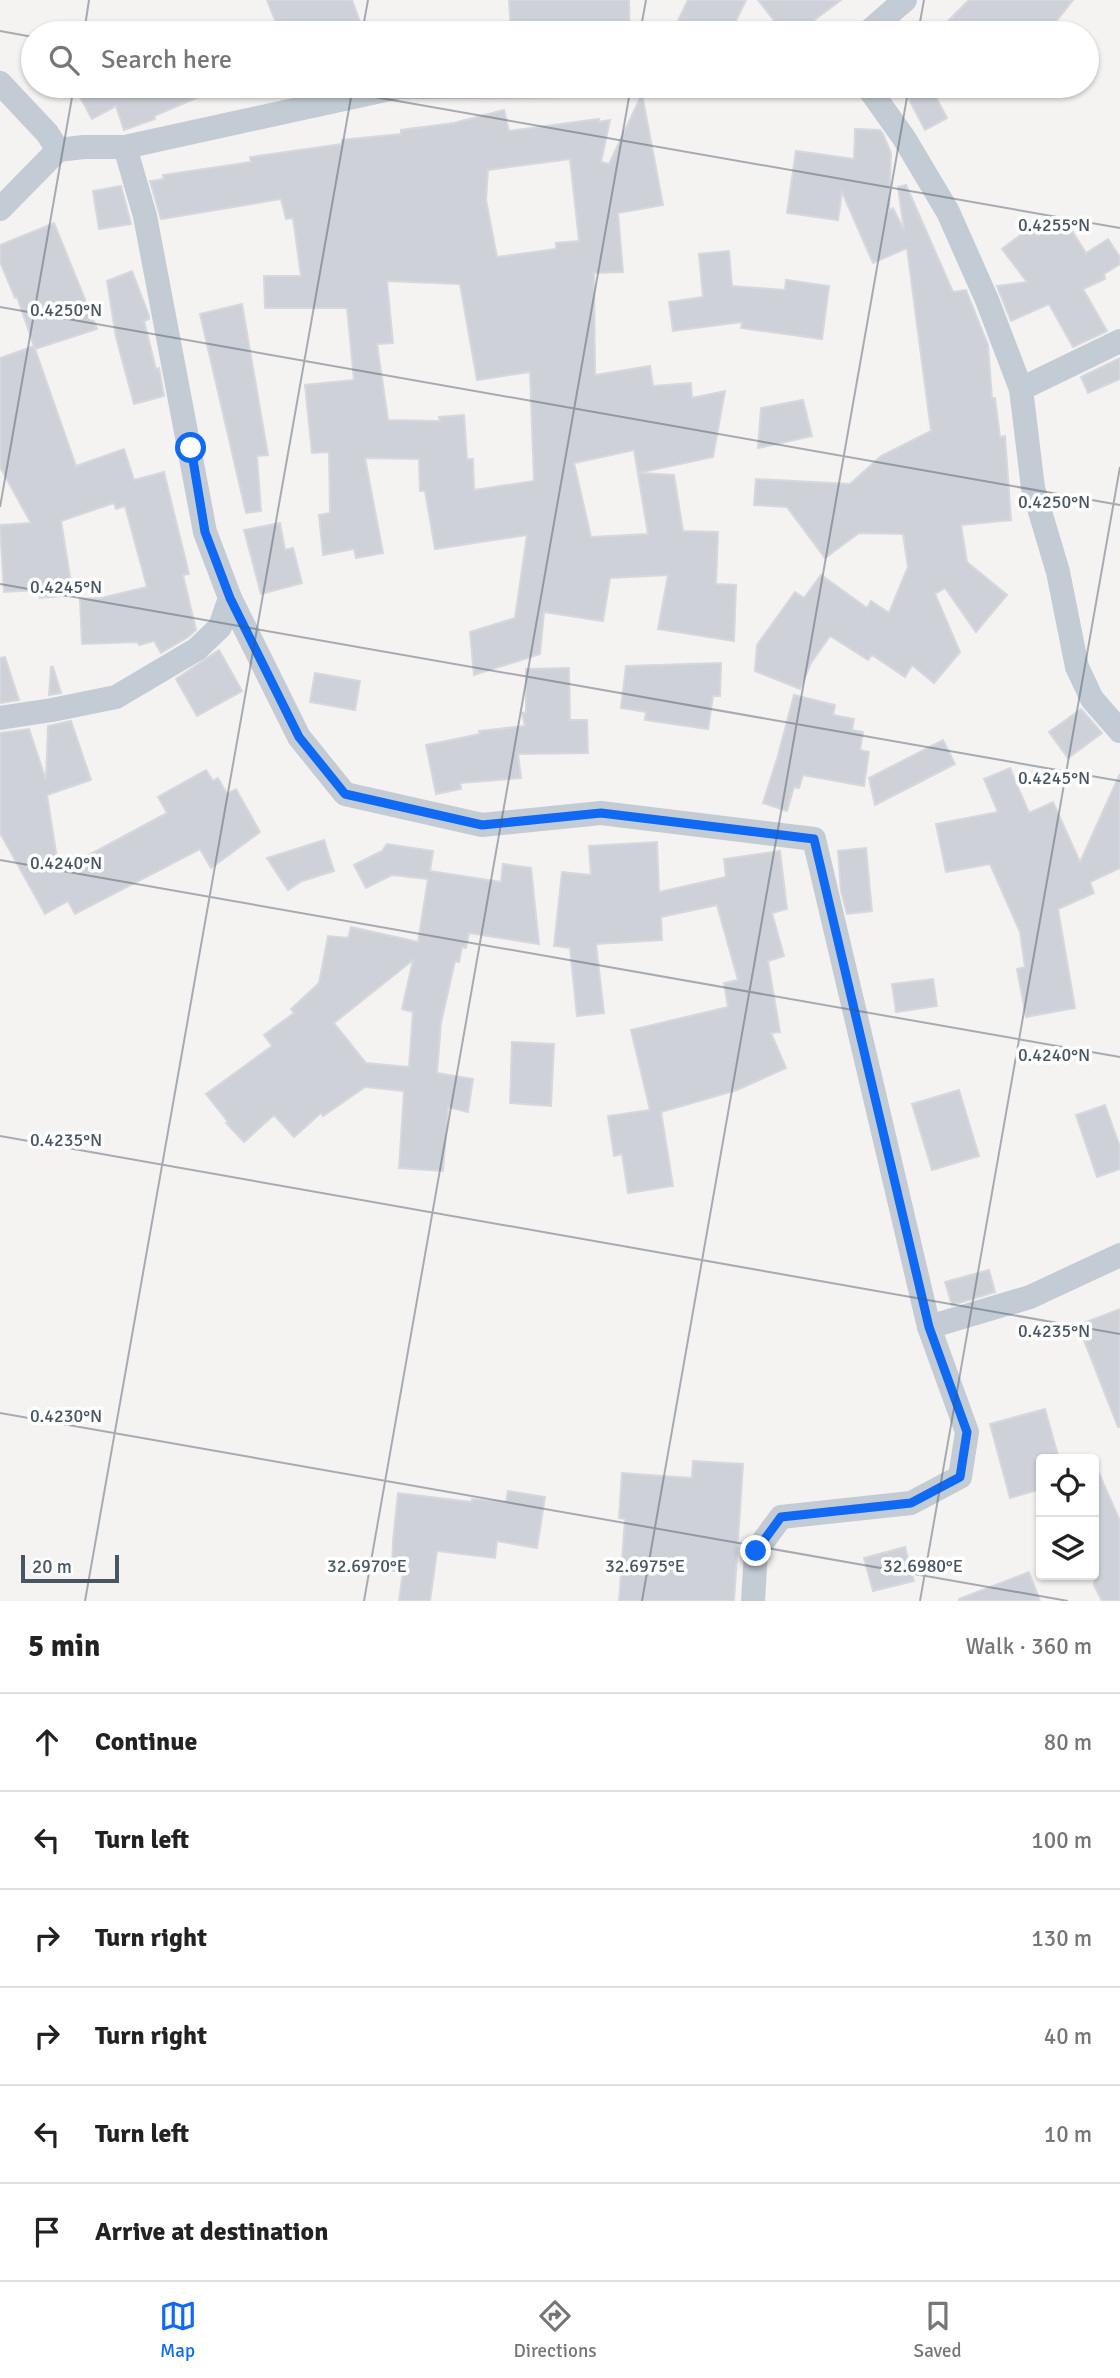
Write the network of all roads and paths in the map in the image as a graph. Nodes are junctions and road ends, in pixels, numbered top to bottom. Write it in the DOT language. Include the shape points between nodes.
graph roads {
  1 [pos="905,0"];
  2 [pos="881,21"];
  3 [pos="0,83"];
  4 [pos="349,98"];
  5 [pos="876,98"];
  6 [pos="125,147"];
  7 [pos="58,150"];
  8 [pos="0,209"];
  9 [pos="1120,341"];
  10 [pos="1021,389"];
  11 [pos="230,598"];
  12 [pos="0,718"];
  13 [pos="1120,731"];
  14 [pos="1120,1255"];
  15 [pos="929,1327"];
  16 [pos="753,1601"];
  1 -- 2 [label="street"];
  3 -- 7 [label="street"];
  4 -- 6 [label="street"];
  5 -- 10 [label="street" via="948,212"];
  6 -- 7 [label="street"];
  6 -- 11 [label="street" via="145,216 205,532"];
  7 -- 8 [label="street"];
  9 -- 10 [label="street"];
  10 -- 13 [label="street" via="1033,488 1058,572 1077,667 1093,699"];
  11 -- 12 [label="street" via="220,627 197,649 116,697"];
  11 -- 15 [label="street" via="299,737 345,794 482,825 601,813 814,839"];
  14 -- 15 [label="street" via="1031,1297"];
  15 -- 16 [label="street" via="967,1432 960,1477 911,1503 781,1517 756,1551"];
}
